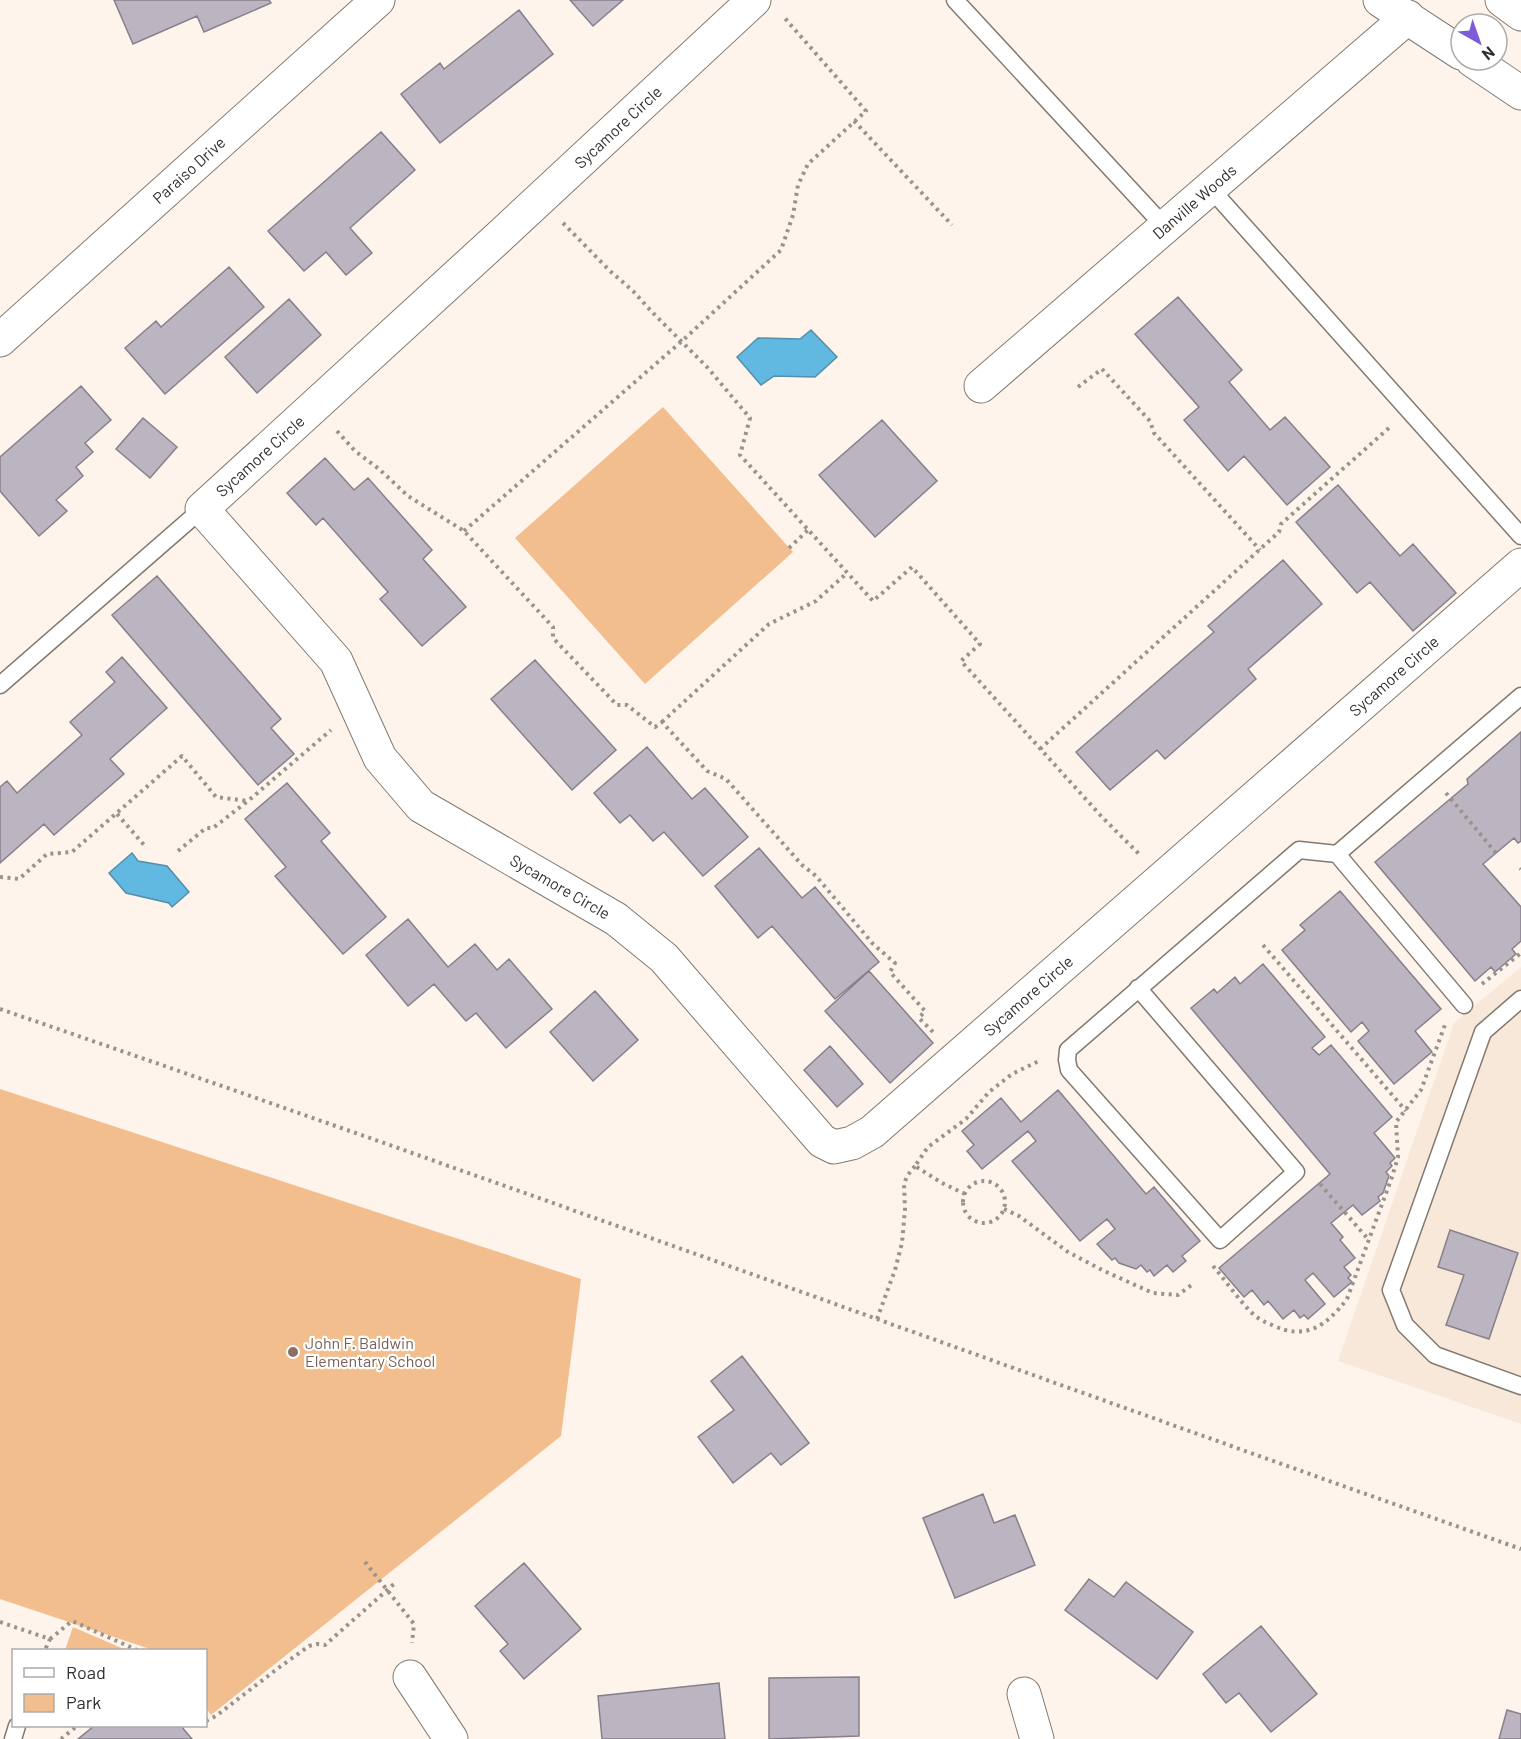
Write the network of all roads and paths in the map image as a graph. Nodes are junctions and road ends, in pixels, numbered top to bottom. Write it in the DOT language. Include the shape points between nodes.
graph roads {
  1 [pos="378,0"];
  2 [pos="955,0"];
  3 [pos="1380,0"];
  4 [pos="1502,0"];
  5 [pos="765,4"];
  6 [pos="1521,14"];
  7 [pos="1408,17"];
  8 [pos="1449,45"];
  9 [pos="1490,72"];
  10 [pos="1521,93"];
  11 [pos="854,121"];
  12 [pos="1210,188"];
  13 [pos="540,199"];
  14 [pos="952,225"];
  15 [pos="1165,226"];
  16 [pos="0,340"];
  17 [pos="681,341"];
  18 [pos="981,386"];
  19 [pos="1078,387"];
  20 [pos="315,406"];
  21 [pos="1409,410"];
  22 [pos="202,509"];
  23 [pos="808,530"];
  24 [pos="464,531"];
  25 [pos="1521,536"];
  26 [pos="789,548"];
  27 [pos="1260,550"];
  28 [pos="1521,565"];
  29 [pos="847,573"];
  30 [pos="0,685"];
  31 [pos="1521,696"];
  32 [pos="357,708"];
  33 [pos="662,722"];
  34 [pos="1040,749"];
  35 [pos="1450,799"];
  36 [pos="248,801"];
  37 [pos="117,814"];
  38 [pos="146,846"];
  39 [pos="178,851"];
  40 [pos="1496,853"];
  41 [pos="1337,854"];
  42 [pos="0,877"];
  43 [pos="1163,878"];
  44 [pos="1263,945"];
  45 [pos="1521,953"];
  46 [pos="1138,988"];
  47 [pos="1521,999"];
  48 [pos="1462,1002"];
  49 [pos="0,1009"];
  50 [pos="1068,1050"];
  51 [pos="957,1057"];
  52 [pos="1406,1111"];
  53 [pos="915,1166"];
  54 [pos="1319,1183"];
  55 [pos="965,1194"];
  56 [pos="1004,1209"];
  57 [pos="1368,1239"];
  58 [pos="1213,1266"];
  59 [pos="1193,1284"];
  60 [pos="877,1319"];
  61 [pos="1521,1386"];
  62 [pos="1521,1549"];
  63 [pos="366,1562"];
  64 [pos="394,1584"];
  65 [pos="388,1591"];
  66 [pos="0,1622"];
  67 [pos="50,1639"];
  68 [pos="45,1649"];
  69 [pos="135,1649"];
  70 [pos="410,1677"];
  71 [pos="1024,1694"];
  72 [pos="207,1720"];
  73 [pos="75,1727"];
  74 [pos="61,1739"];
  75 [pos="451,1739"];
  76 [pos="1037,1739"];
  1 -- 16 [label="main road, Paraiso Drive"];
  2 -- 15 [label="lane"];
  3 -- 7 [label="main road"];
  4 -- 6 [label="main road"];
  5 -- 11 [label="path" via="866,111"];
  5 -- 13 [label="main road, Sycamore Circle" via="736,18"];
  7 -- 8 [label="main road"];
  7 -- 12 [label="main road, Danville Woods"];
  9 -- 10 [label="main road"];
  11 -- 14 [label="path"];
  11 -- 17 [label="path" via="808,164 798,185 781,250"];
  12 -- 15 [label="main road, Danville Woods"];
  12 -- 21 [label="lane"];
  13 -- 17 [label="path"];
  13 -- 20 [label="main road, Sycamore Circle"];
  15 -- 18 [label="main road, Danville Woods"];
  17 -- 23 [label="path" via="750,418 740,455"];
  17 -- 24 [label="path"];
  19 -- 27 [label="path" via="1102,369"];
  20 -- 22 [label="main road, Sycamore Circle"];
  20 -- 24 [label="path" via="355,451 408,496"];
  21 -- 25 [label="lane"];
  21 -- 27 [label="path" via="1281,524 1279,532"];
  22 -- 30 [label="lane"];
  22 -- 32 [label="main road, Sycamore Circle" via="336,661"];
  23 -- 26 [label="path"];
  23 -- 29 [label="path"];
  24 -- 33 [label="path" via="552,627 553,638 559,645 617,705 627,705 656,727"];
  27 -- 34 [label="path"];
  28 -- 43 [label="main road, Sycamore Circle"];
  29 -- 33 [label="path" via="816,601 769,624"];
  29 -- 34 [label="path" via="873,601 912,567 980,644 961,661"];
  31 -- 41 [label="lane"];
  32 -- 36 [label="path"];
  32 -- 51 [label="main road, Sycamore Circle" via="380,758 421,806 616,919 664,958 822,1141 834,1147 872,1132"];
  33 -- 51 [label="path" via="707,771 726,779 873,944 895,963 890,972 925,1011 919,1018"];
  34 -- 43 [label="path"];
  35 -- 40 [label="path"];
  36 -- 37 [label="path" via="216,797 182,756"];
  36 -- 39 [label="path"];
  37 -- 38 [label="path"];
  37 -- 42 [label="path" via="72,852 47,854 19,879"];
  41 -- 46 [label="lane" via="1299,850"];
  41 -- 48 [label="lane"];
  43 -- 51 [label="main road, Sycamore Circle"];
  44 -- 52 [label="path"];
  45 -- 48 [label="path"];
  46 -- 50 [label="lane"];
  46 -- 50 [label="lane" via="1296,1172 1220,1240 1069,1070"];
  47 -- 61 [label="lane" via="1483,1032 1391,1290 1405,1325 1434,1355"];
  48 -- 52 [label="path" via="1446,1023 1421,1090"];
  49 -- 60 [label="path" via="292,1109"];
  50 -- 53 [label="path" via="1033,1063 1003,1081 966,1119 928,1147"];
  52 -- 57 [label="path" via="1396,1122 1398,1157"];
  53 -- 55 [label="path"];
  53 -- 60 [label="path" via="904,1184 902,1243"];
  54 -- 57 [label="path"];
  55 -- 56 [label="path" via="981,1181 995,1184 1004,1195"];
  55 -- 56 [label="path" via="964,1208 976,1222 990,1223"];
  56 -- 59 [label="path" via="1068,1252 1153,1293 1178,1295"];
  57 -- 58 [label="path" via="1347,1299 1318,1327 1300,1332 1285,1331 1262,1321"];
  60 -- 62 [label="path"];
  63 -- 65 [label="path"];
  64 -- 65 [label="path"];
  65 -- 70 [label="path" via="414,1624"];
  65 -- 72 [label="path" via="325,1645 309,1646"];
  66 -- 67 [label="path"];
  67 -- 68 [label="path"];
  67 -- 69 [label="path" via="72,1621"];
  70 -- 75 [label="main road"];
  71 -- 76 [label="main road"];
  73 -- 74 [label="path"];
}
